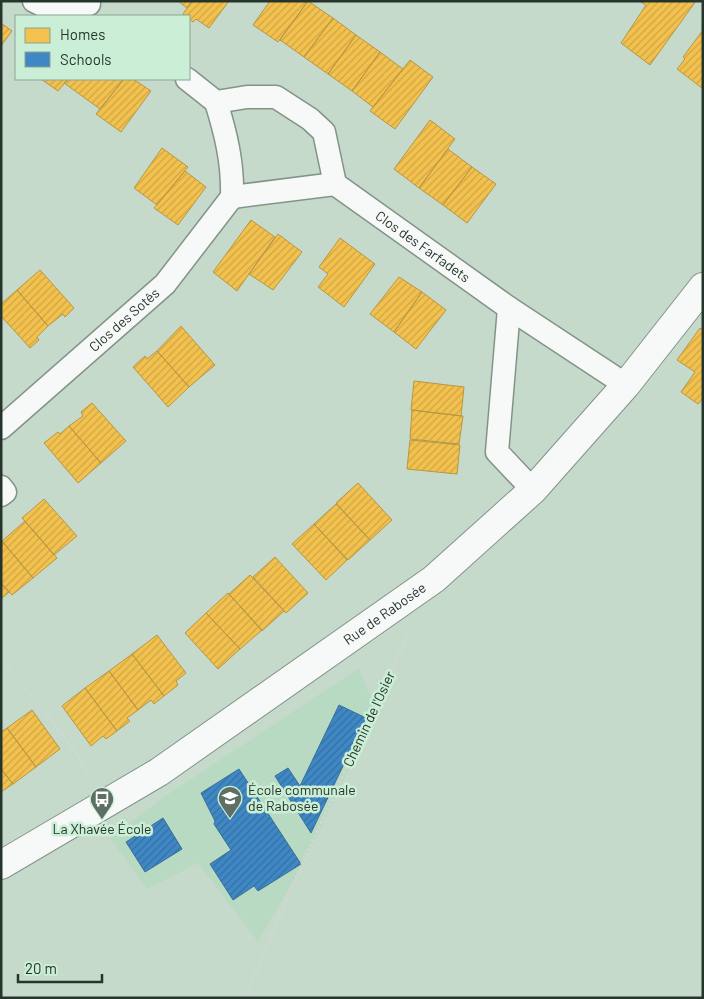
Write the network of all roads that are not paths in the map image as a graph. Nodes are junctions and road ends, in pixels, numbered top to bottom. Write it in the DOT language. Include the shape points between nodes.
graph roads {
  1 [pos="34,1"];
  2 [pos="94,7"];
  3 [pos="188,80"];
  4 [pos="216,102"];
  5 [pos="334,184"];
  6 [pos="232,197"];
  7 [pos="703,287"];
  8 [pos="509,308"];
  9 [pos="626,385"];
  10 [pos="1,428"];
  11 [pos="1,487"];
  12 [pos="533,490"];
  13 [pos="1,495"];
  14 [pos="1,865"];
  1 -- 2 [label="street" via="42,5"];
  3 -- 4 [label="street"];
  4 -- 5 [label="street" via="276,97 310,119 324,132"];
  4 -- 6 [label="street" via="233,170"];
  5 -- 6 [label="street"];
  5 -- 8 [label="street, Clos des Farfadets"];
  6 -- 10 [label="street, Clos des Sotês" via="165,284"];
  7 -- 9 [label="main road, Rue de Rabosée"];
  8 -- 9 [label="street, Clos des Farfadets"];
  8 -- 12 [label="street" via="497,452"];
  9 -- 12 [label="main road, Rue de Rabosée"];
  11 -- 13 [label="street" via="5,492"];
  12 -- 14 [label="main road, Rue de Rabosée" via="434,579 218,733"];
}
